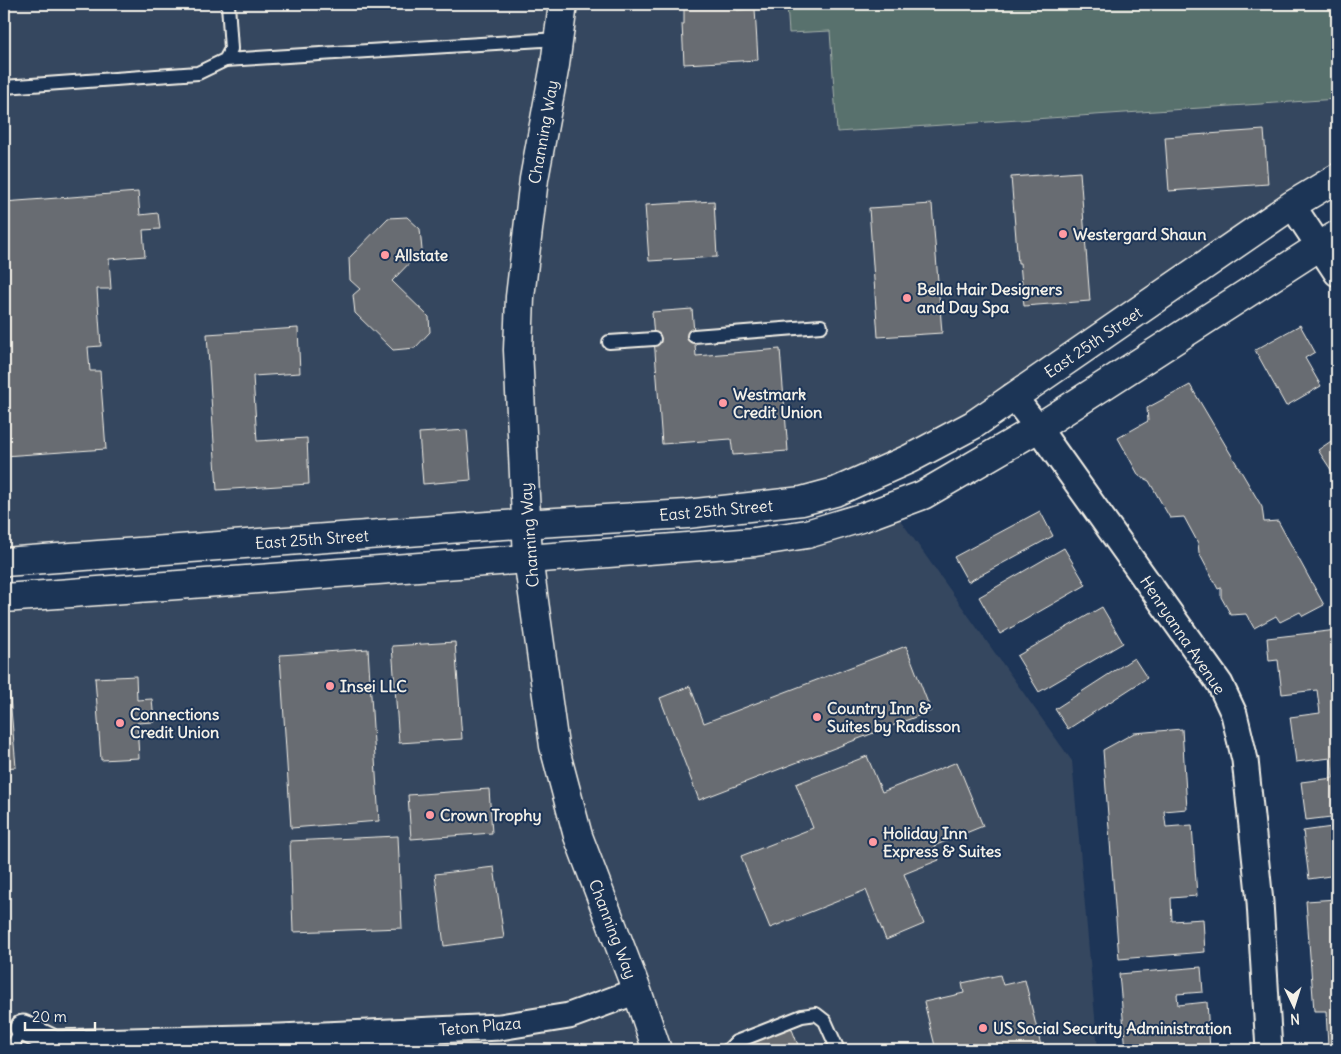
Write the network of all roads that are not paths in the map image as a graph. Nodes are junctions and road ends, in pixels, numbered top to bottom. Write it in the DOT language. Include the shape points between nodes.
graph roads {
  1 [pos="228,4"];
  2 [pos="563,4"];
  3 [pos="558,39"];
  4 [pos="224,60"];
  5 [pos="4,87"];
  6 [pos="1337,178"];
  7 [pos="1292,205"];
  8 [pos="1328,240"];
  9 [pos="1337,273"];
  10 [pos="821,326"];
  11 [pos="694,336"];
  12 [pos="654,339"];
  13 [pos="609,342"];
  14 [pos="1013,396"];
  15 [pos="1038,428"];
  16 [pos="527,524"];
  17 [pos="528,558"];
  18 [pos="4,562"];
  19 [pos="4,598"];
  20 [pos="637,991"];
  21 [pos="23,1028"];
  22 [pos="10,1050"];
  23 [pos="657,1050"];
  24 [pos="728,1050"];
  25 [pos="838,1050"];
  26 [pos="1269,1050"];
  1 -- 4 [label="lane" via="231,50"];
  2 -- 3 [label="street, Channing Way"];
  3 -- 4 [label="lane"];
  3 -- 16 [label="street, Channing Way" via="534,179 520,297 518,350"];
  4 -- 5 [label="lane" via="198,74"];
  6 -- 7 [label="street, East 25th Street"];
  7 -- 8 [label="street"];
  7 -- 14 [label="street, East 25th Street"];
  8 -- 9 [label="street"];
  8 -- 15 [label="street, East 25th Street"];
  10 -- 11 [label="lane"];
  12 -- 13 [label="lane"];
  14 -- 15 [label="street, Henryanna Avenue"];
  14 -- 16 [label="street, East 25th Street" via="973,425 910,460 835,492 802,501 687,514"];
  15 -- 17 [label="street, East 25th Street" via="923,495 807,534 755,542"];
  15 -- 26 [label="street, Henryanna Avenue" via="1220,684 1234,714 1245,760 1260,902"];
  16 -- 17 [label="street, Channing Way"];
  16 -- 18 [label="street, East 25th Street"];
  17 -- 19 [label="street, East 25th Street"];
  17 -- 20 [label="street, Channing Way" via="556,754 578,836"];
  20 -- 21 [label="street, Teton Plaza" via="570,1016 492,1027 54,1043"];
  20 -- 23 [label="street, Channing Way"];
  21 -- 22 [label="lane"];
  24 -- 25 [label="lane" via="736,1042 802,1016 816,1014 825,1020"];
}
